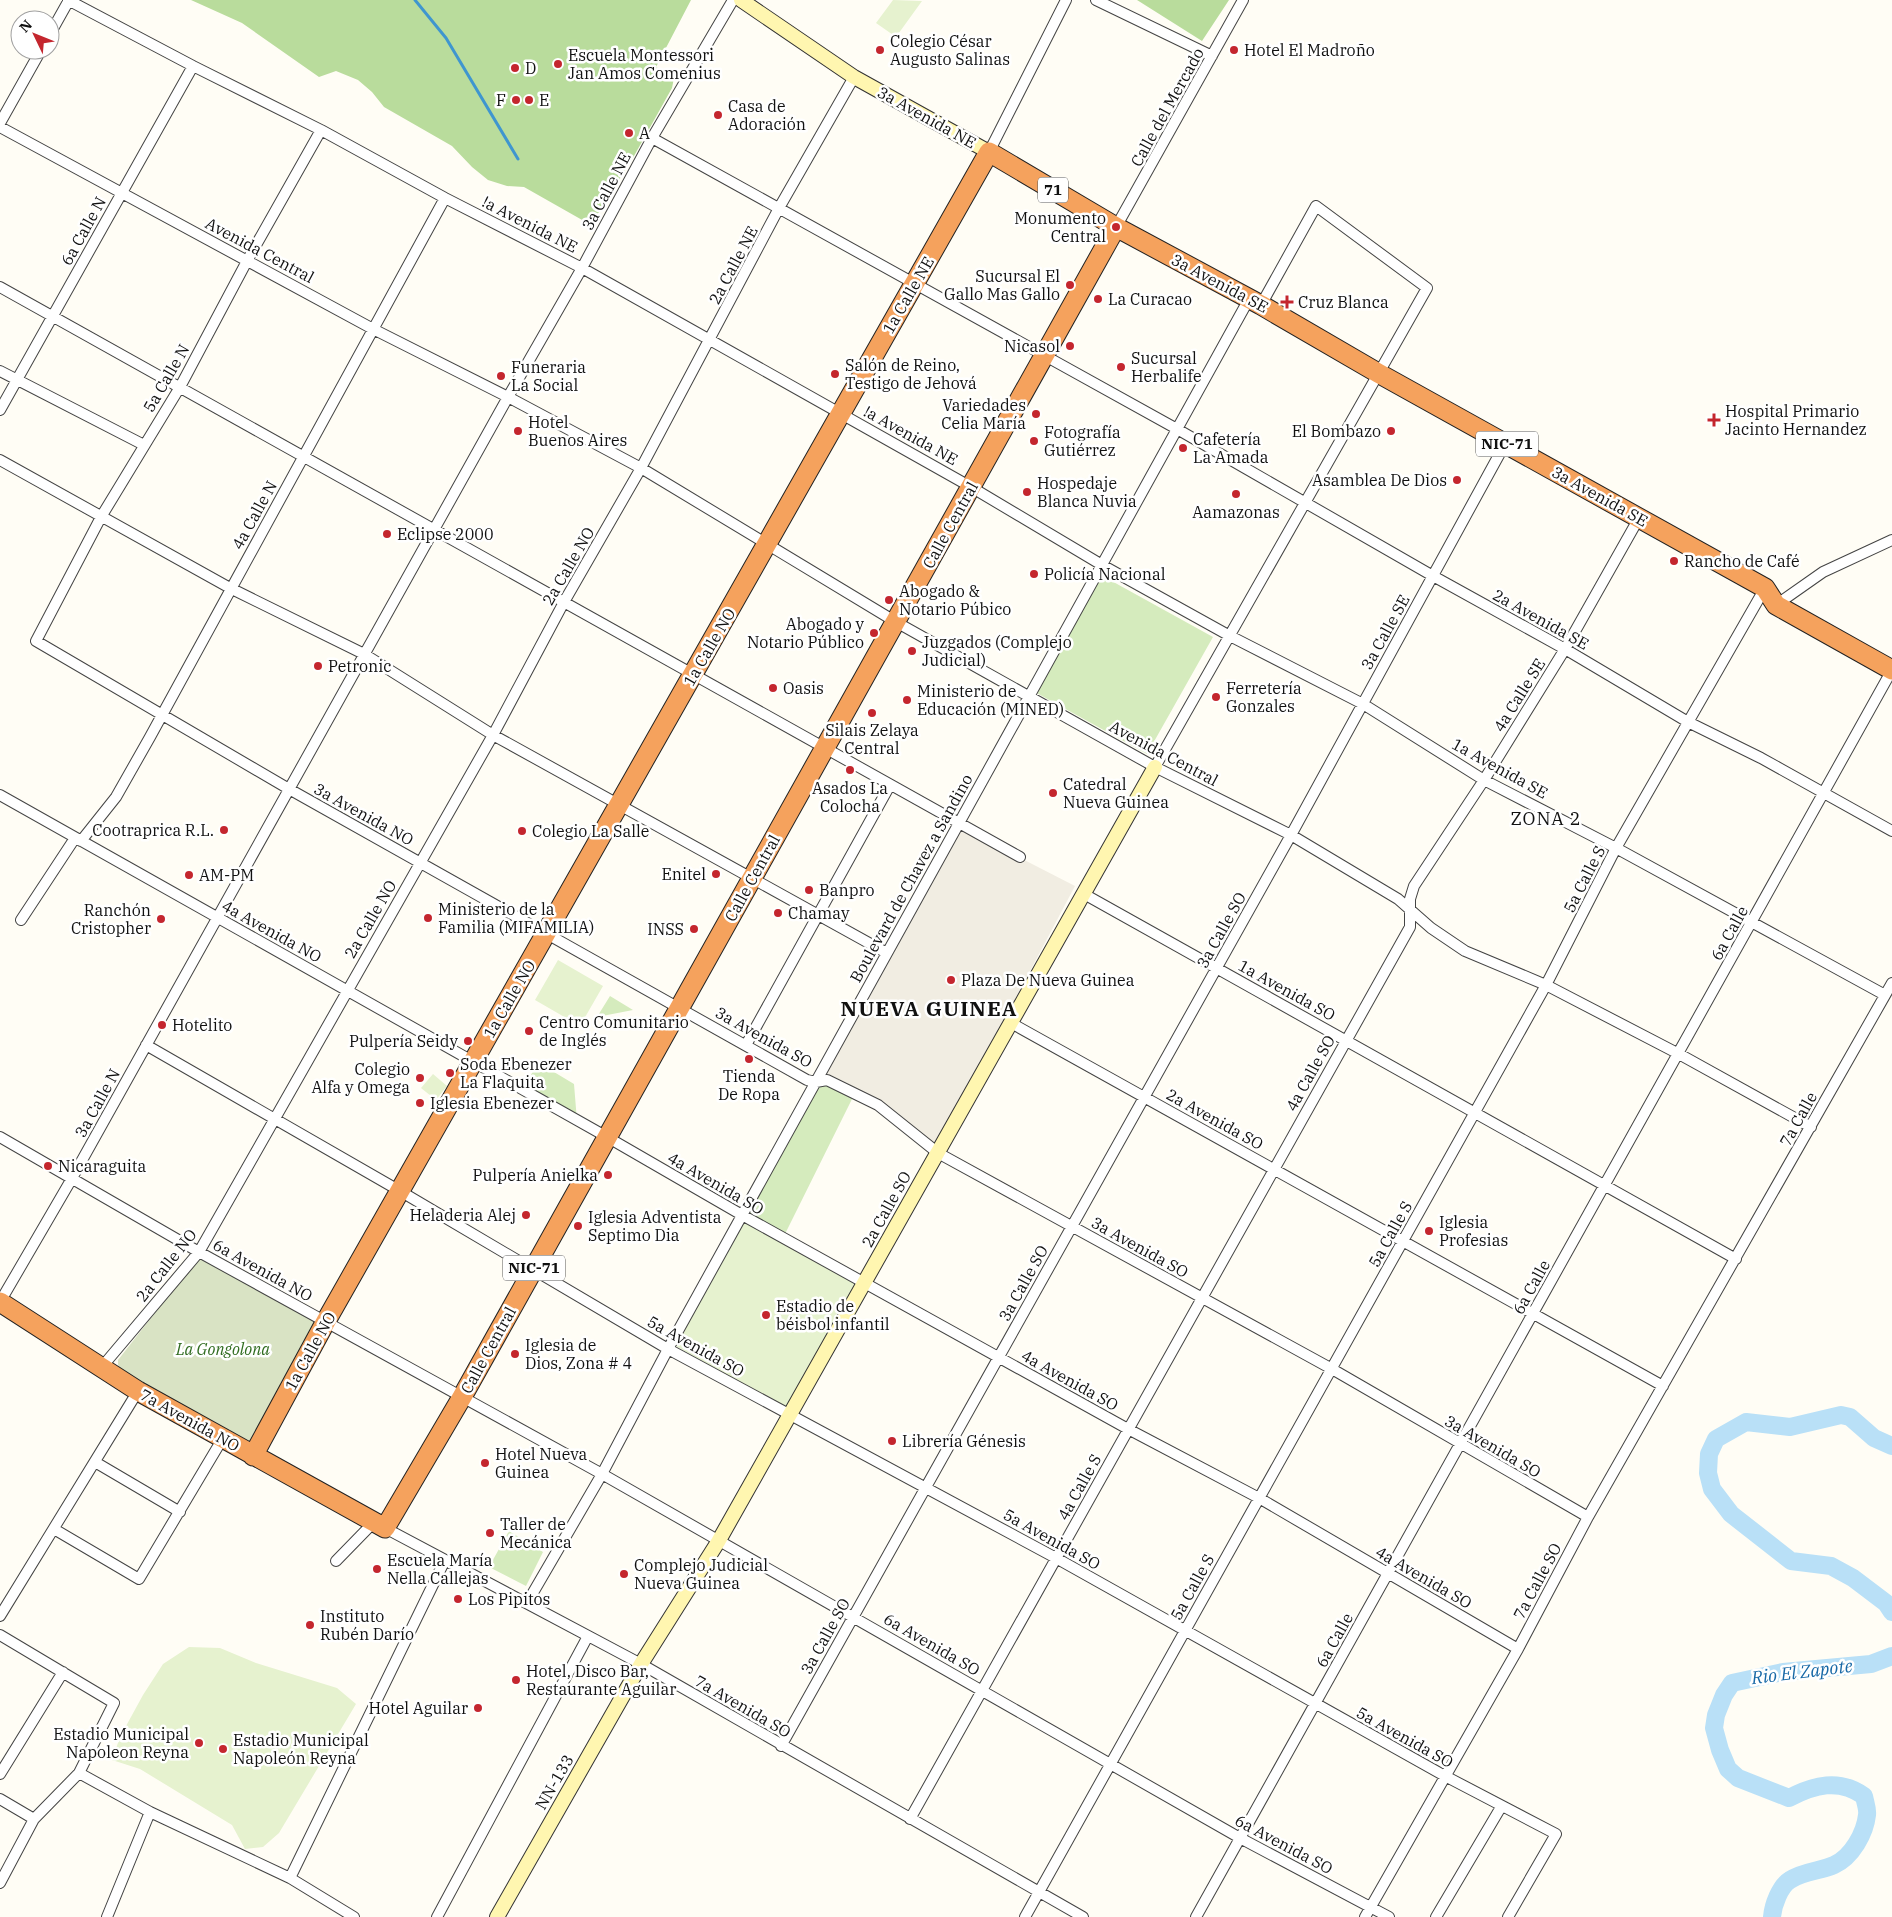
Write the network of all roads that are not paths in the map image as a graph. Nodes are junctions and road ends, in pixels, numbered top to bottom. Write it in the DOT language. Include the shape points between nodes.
graph roads {
  1 [pos="69,0"];
  2 [pos="733,0"];
  3 [pos="741,0"];
  4 [pos="1066,0"];
  5 [pos="1096,0"];
  6 [pos="1243,0"];
  7 [pos="60,16"];
  8 [pos="1212,56"];
  9 [pos="36,60"];
  10 [pos="193,66"];
  11 [pos="854,77"];
  12 [pos="0,125"];
  13 [pos="321,130"];
  14 [pos="652,138"];
  15 [pos="989,152"];
  16 [pos="122,193"];
  17 [pos="445,198"];
  18 [pos="779,208"];
  19 [pos="1116,227"];
  20 [pos="247,261"];
  21 [pos="582,268"];
  22 [pos="914,284"];
  23 [pos="0,287"];
  24 [pos="1255,302"];
  25 [pos="53,316"];
  26 [pos="373,329"];
  27 [pos="711,340"];
  28 [pos="1044,357"];
  29 [pos="0,371"];
  30 [pos="1378,373"];
  31 [pos="17,380"];
  32 [pos="180,387"];
  33 [pos="508,397"];
  34 [pos="0,410"];
  35 [pos="841,413"];
  36 [pos="1176,429"];
  37 [pos="1506,444"];
  38 [pos="144,445"];
  39 [pos="303,456"];
  40 [pos="0,460"];
  41 [pos="641,468"];
  42 [pos="971,487"];
  43 [pos="1305,502"];
  44 [pos="101,516"];
  45 [pos="1639,518"];
  46 [pos="434,530"];
  47 [pos="1892,540"];
  48 [pos="768,543"];
  49 [pos="1102,565"];
  50 [pos="1433,576"];
  51 [pos="230,588"];
  52 [pos="1765,588"];
  53 [pos="564,602"];
  54 [pos="1776,605"];
  55 [pos="896,622"];
  56 [pos="1230,636"];
  57 [pos="36,641"];
  58 [pos="1565,649"];
  59 [pos="364,654"];
  60 [pos="1892,670"];
  61 [pos="693,675"];
  62 [pos="1029,696"];
  63 [pos="1363,704"];
  64 [pos="162,715"];
  65 [pos="1688,722"];
  66 [pos="494,735"];
  67 [pos="825,748"];
  68 [pos="1156,767"];
  69 [pos="1484,780"];
  70 [pos="890,785"];
  71 [pos="289,789"];
  72 [pos="1823,793"];
  73 [pos="0,795"];
  74 [pos="619,805"];
  75 [pos="958,823"];
  76 [pos="1892,831"];
  77 [pos="1291,835"];
  78 [pos="78,839"];
  79 [pos="1616,848"];
  80 [pos="1020,857"];
  81 [pos="420,862"];
  82 [pos="752,878"];
  83 [pos="1084,894"];
  84 [pos="1410,911"];
  85 [pos="818,916"];
  86 [pos="217,917"];
  87 [pos="21,920"];
  88 [pos="1751,923"];
  89 [pos="546,933"];
  90 [pos="887,954"];
  91 [pos="1216,968"];
  92 [pos="1892,983"];
  93 [pos="1546,985"];
  94 [pos="346,990"];
  95 [pos="1885,995"];
  96 [pos="680,1007"];
  97 [pos="1011,1023"];
  98 [pos="1346,1040"];
  99 [pos="146,1045"];
  100 [pos="746,1045"];
  101 [pos="1679,1054"];
  102 [pos="473,1062"];
  103 [pos="816,1082"];
  104 [pos="1144,1097"];
  105 [pos="1475,1113"];
  106 [pos="274,1120"];
  107 [pos="1811,1127"];
  108 [pos="0,1137"];
  109 [pos="607,1137"];
  110 [pos="938,1152"];
  111 [pos="1274,1169"];
  112 [pos="71,1180"];
  113 [pos="1605,1186"];
  114 [pos="400,1191"];
  115 [pos="742,1215"];
  116 [pos="1072,1226"];
  117 [pos="1403,1241"];
  118 [pos="199,1252"];
  119 [pos="1736,1259"];
  120 [pos="533,1270"];
  121 [pos="864,1283"];
  122 [pos="1201,1298"];
  123 [pos="0,1302"];
  124 [pos="1534,1313"];
  125 [pos="326,1321"];
  126 [pos="668,1348"];
  127 [pos="998,1358"];
  128 [pos="101,1368"];
  129 [pos="1332,1369"];
  130 [pos="1663,1386"];
  131 [pos="138,1391"];
  132 [pos="462,1397"];
  133 [pos="790,1414"];
  134 [pos="1128,1429"];
  135 [pos="223,1438"];
  136 [pos="1460,1444"];
  137 [pos="253,1456"];
  138 [pos="95,1462"];
  139 [pos="602,1474"];
  140 [pos="926,1488"];
  141 [pos="1259,1498"];
  142 [pos="180,1512"];
  143 [pos="1588,1517"];
  144 [pos="380,1525"];
  145 [pos="54,1529"];
  146 [pos="718,1542"];
  147 [pos="1056,1558"];
  148 [pos="445,1560"];
  149 [pos="336,1561"];
  150 [pos="1388,1574"];
  151 [pos="527,1603"];
  152 [pos="0,1616"];
  153 [pos="853,1617"];
  154 [pos="1186,1630"];
  155 [pos="0,1635"];
  156 [pos="588,1636"];
  157 [pos="1518,1649"];
  158 [pos="642,1664"];
  159 [pos="63,1672"];
  160 [pos="982,1690"];
  161 [pos="1315,1705"];
  162 [pos="781,1746"];
  163 [pos="1111,1763"];
  164 [pos="79,1773"];
  165 [pos="0,1774"];
  166 [pos="1444,1776"];
  167 [pos="0,1799"];
  168 [pos="1501,1806"];
  169 [pos="150,1812"];
  170 [pos="34,1819"];
  171 [pos="910,1819"];
  172 [pos="1240,1838"];
  173 [pos="290,1878"];
  174 [pos="0,1884"];
  175 [pos="1038,1893"];
  176 [pos="1371,1906"];
  177 [pos="107,1917"];
  178 [pos="354,1917"];
  179 [pos="437,1917"];
  180 [pos="497,1917"];
  181 [pos="1024,1917"];
  182 [pos="1083,1917"];
  183 [pos="1196,1917"];
  184 [pos="1365,1917"];
  185 [pos="1389,1917"];
  186 [pos="1436,1917"];
  187 [pos="1508,1917"];
  1 -- 7 [label="street"];
  1 -- 10 [label="street, !a Avenida NE"];
  2 -- 14 [label="street, 3a Calle NE"];
  3 -- 11 [label="street, 3a Avenida NE"];
  4 -- 15 [label="street"];
  5 -- 8 [label="street"];
  6 -- 8 [label="street, Calle del Mercado"];
  8 -- 19 [label="street, Calle del Mercado"];
  9 -- 12 [label="street"];
  10 -- 13 [label="street, !a Avenida NE"];
  10 -- 16 [label="street, 6a Calle N"];
  11 -- 15 [label="street, 3a Avenida NE"];
  11 -- 18 [label="street, 2a Calle NE"];
  12 -- 16 [label="street, Avenida Central"];
  13 -- 17 [label="street, !a Avenida NE"];
  13 -- 20 [label="street, 5a Calle N"];
  14 -- 18 [label="street, 2a Avenida SE"];
  14 -- 21 [label="street, 3a Calle NE"];
  15 -- 19 [label="highway, 3a Avenida NE / 71"];
  15 -- 22 [label="highway, 1a Calle NE"];
  16 -- 20 [label="street, Avenida Central"];
  16 -- 25 [label="street, 6a Calle N"];
  17 -- 21 [label="street, !a Avenida NE"];
  17 -- 26 [label="street, 4a Calle N"];
  18 -- 22 [label="street, 2a Avenida SE"];
  18 -- 27 [label="street, 2a Calle NE"];
  19 -- 24 [label="highway, 3a Avenida SE / NIC-71"];
  19 -- 28 [label="highway, Calle Central / NIC-71"];
  20 -- 26 [label="street, Avenida Central"];
  20 -- 32 [label="street, 5a Calle N"];
  21 -- 27 [label="street, !a Avenida NE"];
  21 -- 33 [label="street, 3a Calle NE"];
  22 -- 28 [label="street, 2a Avenida SE"];
  22 -- 35 [label="highway, 1a Calle NE"];
  23 -- 25 [label="street"];
  24 -- 30 [label="highway, 3a Avenida SE / NIC-71"];
  24 -- 30 [label="street, Boulevard de Chavez a Sandino" via="1316,206 1427,288"];
  24 -- 36 [label="street, Boulevard de Chavez a Sandino"];
  25 -- 31 [label="street, 6a Calle N"];
  25 -- 32 [label="street"];
  26 -- 33 [label="street, Avenida Central"];
  26 -- 39 [label="street, 4a Calle N"];
  27 -- 35 [label="street, !a Avenida NE"];
  27 -- 41 [label="street, 2a Calle NE"];
  28 -- 36 [label="street, 2a Avenida SE"];
  28 -- 42 [label="highway, Calle Central / NIC-71"];
  29 -- 31 [label="street"];
  30 -- 37 [label="highway, 3a Avenida SE / NIC-71"];
  30 -- 43 [label="street"];
  31 -- 34 [label="street, 6a Calle N"];
  31 -- 38 [label="street"];
  32 -- 38 [label="street, 5a Calle N"];
  32 -- 39 [label="street"];
  33 -- 41 [label="street, Avenida Central"];
  33 -- 46 [label="street, 3a Calle NE"];
  35 -- 42 [label="street, !a Avenida NE"];
  35 -- 48 [label="highway, 1a Calle NE"];
  36 -- 43 [label="street, 2a Avenida SE"];
  36 -- 49 [label="street, Boulevard de Chavez a Sandino"];
  37 -- 45 [label="highway, 3a Avenida SE / NIC-71"];
  37 -- 50 [label="street, 3a Calle SE"];
  38 -- 44 [label="street, 5a Calle N"];
  39 -- 46 [label="street"];
  39 -- 51 [label="street, 4a Calle N"];
  40 -- 44 [label="street"];
  41 -- 48 [label="street, Avenida Central"];
  41 -- 53 [label="street, 2a Calle NO"];
  42 -- 49 [label="street, !a Avenida NE"];
  42 -- 55 [label="highway, Calle Central / NIC-71"];
  43 -- 50 [label="street, 2a Avenida SE"];
  43 -- 56 [label="street"];
  44 -- 51 [label="street"];
  44 -- 57 [label="street, 5a Calle N"];
  45 -- 52 [label="highway, 3a Avenida SE / NIC-71"];
  45 -- 58 [label="street, 4a Calle SE"];
  46 -- 53 [label="street"];
  46 -- 59 [label="street, 3a Calle NE"];
  47 -- 54 [label="street" via="1823,572"];
  48 -- 55 [label="street, Avenida Central"];
  48 -- 61 [label="highway, 1a Calle NO"];
  49 -- 56 [label="street, 1a Avenida SE"];
  49 -- 62 [label="street, Boulevard de Chavez a Sandino"];
  50 -- 58 [label="street, 2a Avenida SE"];
  50 -- 63 [label="street, 3a Calle SE"];
  51 -- 59 [label="street"];
  51 -- 64 [label="street, 4a Calle N"];
  52 -- 54 [label="highway, 3a Avenida SE / NIC-71"];
  52 -- 65 [label="street, 5a Calle S"];
  53 -- 61 [label="street"];
  53 -- 66 [label="street, 2a Calle NO"];
  54 -- 60 [label="highway, 3a Avenida SE / NIC-71"];
  55 -- 62 [label="street, Avenida Central"];
  55 -- 67 [label="highway, Calle Central / NIC-71"];
  56 -- 63 [label="street, 1a Avenida SE"];
  56 -- 68 [label="street"];
  57 -- 64 [label="street, 3a Avenida NO"];
  58 -- 65 [label="street, 2a Avenida SE"];
  58 -- 69 [label="street, 4a Calle SE"];
  59 -- 66 [label="street"];
  59 -- 71 [label="street, 3a Calle N"];
  60 -- 72 [label="street, 6a Calle"];
  61 -- 67 [label="street"];
  61 -- 74 [label="highway, 1a Calle NO"];
  62 -- 68 [label="street, Avenida Central"];
  62 -- 75 [label="street, Boulevard de Chavez a Sandino"];
  63 -- 69 [label="street, 1a Avenida SE"];
  63 -- 77 [label="street, 3a Calle SE"];
  64 -- 71 [label="street, 3a Avenida NO"];
  64 -- 78 [label="street, 4a Calle N" via="116,797"];
  65 -- 72 [label="street, 2a Avenida SE"];
  65 -- 79 [label="street, 5a Calle S"];
  66 -- 74 [label="street"];
  66 -- 81 [label="street, 2a Calle NO"];
  67 -- 70 [label="street"];
  67 -- 82 [label="highway, Calle Central / NIC-71"];
  68 -- 77 [label="street, Avenida Central"];
  68 -- 83 [label="street, 2a Calle SO"];
  69 -- 79 [label="street, 1a Avenida SE"];
  69 -- 84 [label="street, 4a Calle SE" via="1414,886"];
  70 -- 75 [label="street"];
  70 -- 85 [label="street"];
  71 -- 81 [label="street, 3a Avenida NO"];
  71 -- 86 [label="street, 3a Calle N"];
  72 -- 76 [label="street, 2a Avenida SE"];
  72 -- 88 [label="street, 6a Calle"];
  73 -- 78 [label="street, 4a Avenida NO"];
  74 -- 82 [label="street"];
  74 -- 89 [label="highway, 1a Calle NO"];
  75 -- 80 [label="street"];
  75 -- 90 [label="street, Boulevard de Chavez a Sandino"];
  77 -- 84 [label="street, Avenida Central" via="1398,899"];
  77 -- 91 [label="street, 3a Calle SO"];
  78 -- 86 [label="street, 4a Avenida NO"];
  78 -- 87 [label="street, 4a Calle N"];
  79 -- 88 [label="street, 1a Avenida SE"];
  79 -- 93 [label="street, 5a Calle S"];
  81 -- 89 [label="street, 3a Avenida NO"];
  81 -- 94 [label="street, 2a Calle NO"];
  82 -- 85 [label="street"];
  82 -- 96 [label="highway, Calle Central / NIC-71"];
  83 -- 91 [label="street, 1a Avenida SO"];
  83 -- 97 [label="street, 2a Calle SO"];
  84 -- 93 [label="street, Avenida Central" via="1465,951"];
  84 -- 98 [label="street, 4a Calle SO" via="1410,927"];
  85 -- 90 [label="street"];
  85 -- 100 [label="street"];
  86 -- 94 [label="street, 4a Avenida NO"];
  86 -- 99 [label="street, 3a Calle N"];
  88 -- 95 [label="street, 1a Avenida SE"];
  88 -- 101 [label="street, 6a Calle"];
  89 -- 96 [label="street, 3a Avenida NO"];
  89 -- 102 [label="highway, 1a Calle NO"];
  90 -- 103 [label="street, Boulevard de Chavez a Sandino"];
  91 -- 98 [label="street, 1a Avenida SO"];
  91 -- 104 [label="street, 3a Calle SO"];
  92 -- 95 [label="street, 7a Calle"];
  93 -- 101 [label="street, Avenida Central"];
  93 -- 105 [label="street, 5a Calle S"];
  94 -- 102 [label="street, 4a Avenida NO"];
  94 -- 106 [label="street, 2a Calle NO"];
  95 -- 107 [label="street, 7a Calle"];
  96 -- 100 [label="street, 3a Avenida SO"];
  96 -- 109 [label="highway, Calle Central / NIC-71"];
  97 -- 104 [label="street, 2a Avenida SO"];
  97 -- 110 [label="street, 2a Calle SO"];
  98 -- 105 [label="street, 1a Avenida SO"];
  98 -- 111 [label="street, 4a Calle SO"];
  99 -- 106 [label="street, 5a Avenida SO"];
  99 -- 112 [label="street, 3a Calle N"];
  100 -- 103 [label="street, 3a Avenida SO" via="806,1080"];
  101 -- 107 [label="street, Avenida Central"];
  101 -- 113 [label="street, 6a Calle"];
  102 -- 109 [label="street, 4a Avenida NO"];
  102 -- 114 [label="highway, 1a Calle NO"];
  103 -- 110 [label="street, 3a Avenida SO" via="827,1080 878,1105"];
  103 -- 115 [label="street, Boulevard de Chavez a Sandino"];
  104 -- 111 [label="street, 2a Avenida SO"];
  104 -- 116 [label="street, 3a Calle SO"];
  105 -- 113 [label="street, 1a Avenida SO"];
  105 -- 117 [label="street, 5a Calle S"];
  106 -- 114 [label="street, 5a Avenida SO"];
  106 -- 118 [label="street, 2a Calle NO"];
  107 -- 119 [label="street, 7a Calle"];
  108 -- 112 [label="street, 6a Avenida NO"];
  109 -- 115 [label="street, 4a Avenida SO"];
  109 -- 120 [label="highway, Calle Central / NIC-71"];
  110 -- 116 [label="street, 3a Avenida SO"];
  110 -- 121 [label="street, 2a Calle SO"];
  111 -- 117 [label="street, 2a Avenida SO"];
  111 -- 122 [label="street, 4a Calle S"];
  112 -- 118 [label="street, 6a Avenida NO"];
  112 -- 123 [label="street, 3a Calle N"];
  113 -- 119 [label="street, 1a Avenida SO"];
  113 -- 124 [label="street, 6a Calle"];
  114 -- 120 [label="street, 5a Avenida SO"];
  114 -- 125 [label="highway, 1a Calle NO"];
  115 -- 121 [label="street, 4a Avenida SO"];
  115 -- 126 [label="street, Boulevard de Chavez a Sandino"];
  116 -- 122 [label="street, 3a Avenida SO"];
  116 -- 127 [label="street, 3a Calle SO"];
  117 -- 124 [label="street, 2a Avenida SO"];
  117 -- 129 [label="street, 5a Calle S"];
  118 -- 125 [label="street, 6a Avenida NO"];
  118 -- 128 [label="street, 2a Calle NO"];
  119 -- 130 [label="street, 7a Calle SO"];
  120 -- 126 [label="street, 5a Avenida SO"];
  120 -- 132 [label="highway, Calle Central / NIC-71"];
  121 -- 127 [label="street, 4a Avenida SO"];
  121 -- 133 [label="street, 2a Calle SO"];
  122 -- 129 [label="street, 3a Avenida SO"];
  122 -- 134 [label="street, 4a Calle S"];
  123 -- 128 [label="highway, 7a Avenida NO"];
  124 -- 130 [label="street, 2a Avenida SO"];
  124 -- 136 [label="street, 6a Calle"];
  125 -- 132 [label="street, 6a Avenida NO"];
  125 -- 137 [label="highway, 1a Calle NO"];
  126 -- 133 [label="street, 5a Avenida SO"];
  126 -- 139 [label="street, Boulevard de Chavez a Sandino"];
  127 -- 134 [label="street, 4a Avenida SO"];
  127 -- 140 [label="street, 3a Calle SO"];
  128 -- 131 [label="highway, 7a Avenida NO"];
  129 -- 136 [label="street, 3a Avenida SO"];
  129 -- 141 [label="street, 5a Calle S"];
  130 -- 143 [label="street, 7a Calle SO"];
  131 -- 135 [label="highway, 7a Avenida NO"];
  131 -- 138 [label="street"];
  132 -- 139 [label="street, 6a Avenida SO"];
  132 -- 144 [label="highway, Calle Central / NIC-71"];
  133 -- 140 [label="street, 5a Avenida SO"];
  133 -- 146 [label="street, 2a Calle SO"];
  134 -- 141 [label="street, 4a Avenida SO"];
  134 -- 147 [label="street, 4a Calle S"];
  135 -- 137 [label="highway, 7a Avenida NO"];
  135 -- 142 [label="street"];
  136 -- 143 [label="street, 3a Avenida SO"];
  136 -- 150 [label="street, 6a Calle"];
  137 -- 144 [label="highway, 7a Avenida NO"];
  138 -- 142 [label="street"];
  138 -- 145 [label="street"];
  139 -- 146 [label="street, 6a Avenida SO"];
  139 -- 151 [label="street, Boulevard de Chavez a Sandino"];
  140 -- 147 [label="street, 5a Avenida SO"];
  140 -- 153 [label="street, 3a Calle SO"];
  141 -- 150 [label="street, 4a Avenida SO"];
  141 -- 154 [label="street, 5a Calle S"];
  142 -- 145 [label="street" via="139,1579"];
  143 -- 157 [label="street, 7a Calle SO"];
  144 -- 148 [label="street, 7a Avenida SO"];
  144 -- 149 [label="street"];
  145 -- 152 [label="street"];
  146 -- 153 [label="street, 6a Avenida SO"];
  146 -- 158 [label="street, 2a Calle SO"];
  147 -- 154 [label="street, 5a Avenida SO"];
  147 -- 160 [label="street, 4a Calle S"];
  148 -- 151 [label="street, 7a Avenida SO"];
  148 -- 173 [label="street"];
  150 -- 157 [label="street, 4a Avenida SO"];
  150 -- 161 [label="street, 6a Calle"];
  151 -- 156 [label="street, 7a Avenida SO"];
  153 -- 160 [label="street, 6a Avenida SO"];
  153 -- 162 [label="street, 3a Calle SO"];
  154 -- 161 [label="street, 5a Avenida SO"];
  154 -- 163 [label="street, 5a Calle S"];
  155 -- 159 [label="street"];
  156 -- 158 [label="street, 7a Avenida SO"];
  156 -- 179 [label="street"];
  157 -- 166 [label="street, 7a Calle SO"];
  158 -- 162 [label="street, 7a Avenida SO"];
  158 -- 180 [label="street, NN-133 / NN-133"];
  159 -- 164 [label="street" via="114,1702"];
  159 -- 165 [label="street"];
  160 -- 163 [label="street, 6a Avenida SO"];
  160 -- 171 [label="street, 4a Calle S"];
  161 -- 166 [label="street, 5a Avenida SO"];
  161 -- 172 [label="street, 6a Calle"];
  162 -- 171 [label="street, 7a Avenida SO"];
  163 -- 172 [label="street, 6a Avenida SO"];
  163 -- 175 [label="street, 5a Calle S"];
  164 -- 169 [label="street"];
  164 -- 170 [label="street"];
  166 -- 168 [label="street, 5a Avenida SO"];
  166 -- 176 [label="street, 7a Calle SO"];
  167 -- 170 [label="street"];
  168 -- 186 [label="street"];
  168 -- 187 [label="street, 5a Avenida SO" via="1556,1834"];
  169 -- 173 [label="street"];
  169 -- 177 [label="street"];
  170 -- 174 [label="street"];
  171 -- 175 [label="street, 7a Avenida SO"];
  172 -- 176 [label="street, 6a Avenida SO"];
  172 -- 183 [label="street, 6a Calle"];
  173 -- 178 [label="street"];
  175 -- 181 [label="street, 5a Calle S"];
  175 -- 182 [label="street, 7a Avenida SO"];
  176 -- 184 [label="street, 7a Calle SO"];
  176 -- 185 [label="street, 6a Avenida SO"];
}
